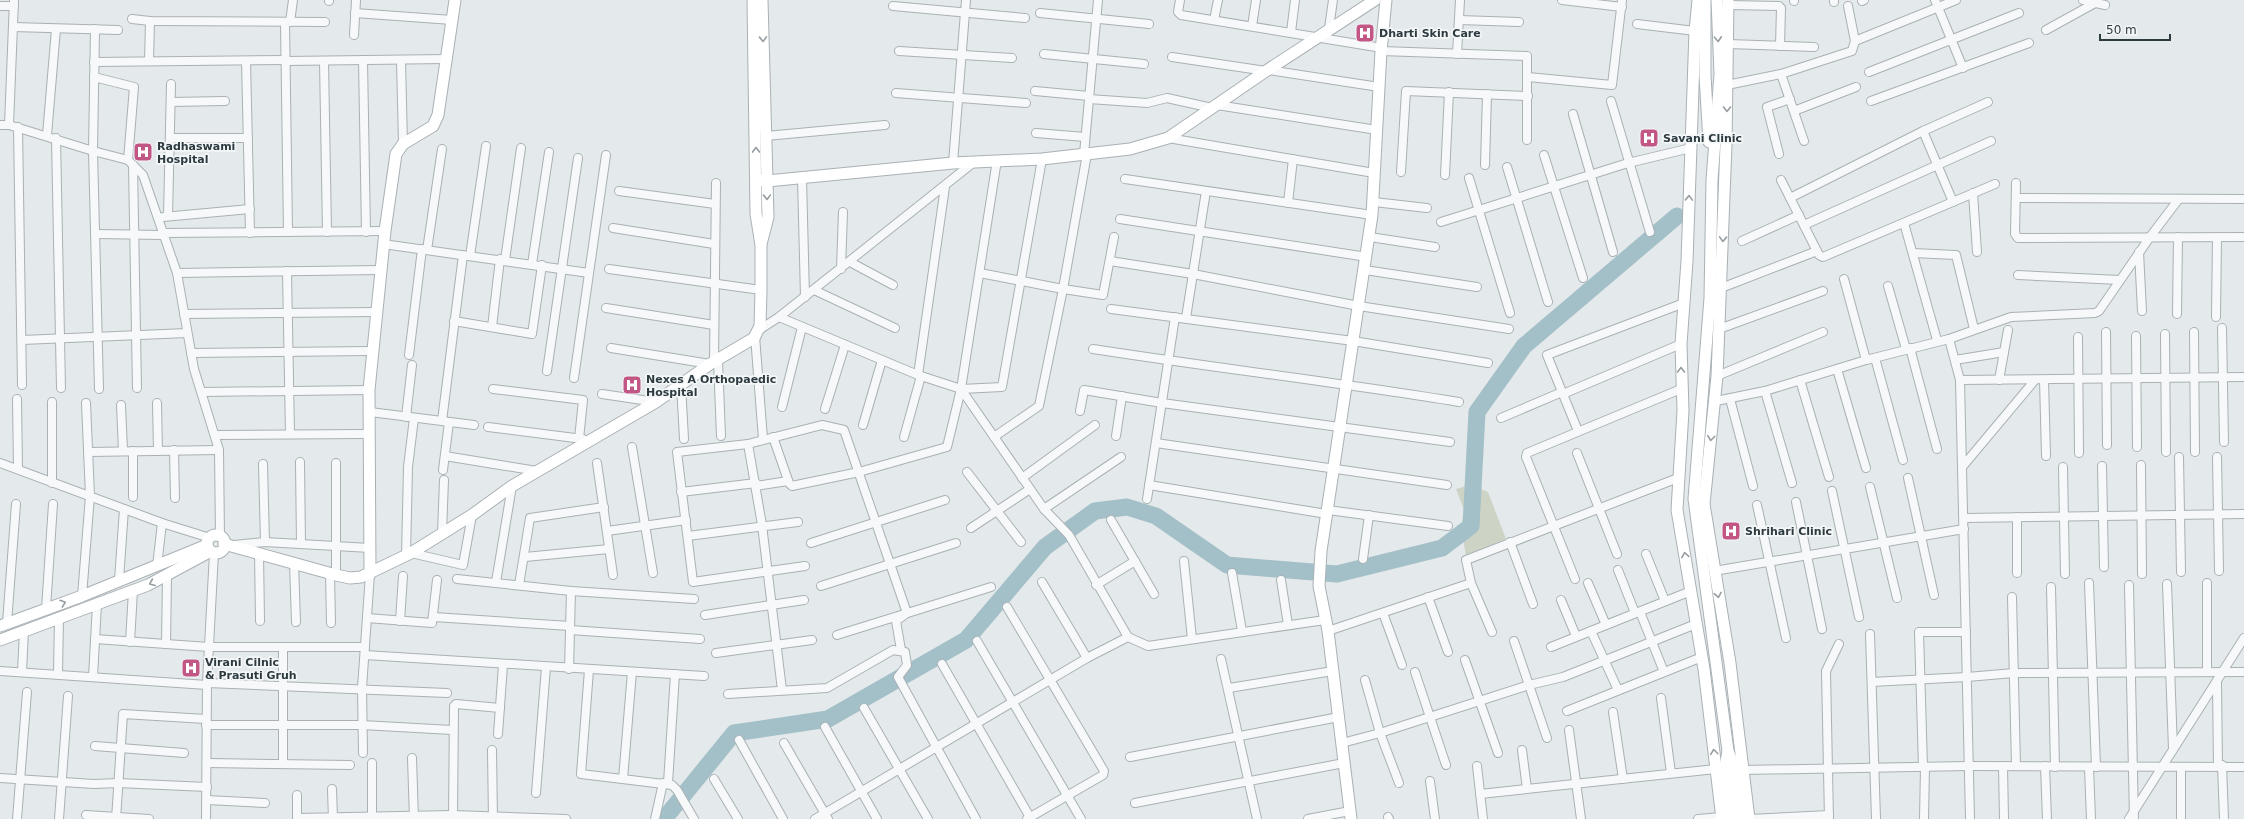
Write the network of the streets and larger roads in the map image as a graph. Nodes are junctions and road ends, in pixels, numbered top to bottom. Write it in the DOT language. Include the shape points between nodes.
graph roads {
  1 [pos="294,0"];
  2 [pos="356,0"];
  3 [pos="455,0"];
  4 [pos="754,0"];
  5 [pos="762,0"];
  6 [pos="966,0"];
  7 [pos="1098,0"];
  8 [pos="1180,0"];
  9 [pos="1218,0"];
  10 [pos="1256,0"];
  11 [pos="1295,0"];
  12 [pos="1333,0"];
  13 [pos="1375,0"];
  14 [pos="1386,0"];
  15 [pos="1460,0"];
  16 [pos="1562,0"];
  17 [pos="1698,0"];
  18 [pos="1705,0"];
  19 [pos="1717,0"];
  20 [pos="1956,0"];
  21 [pos="2083,0"];
  22 [pos="14,3"];
  23 [pos="1728,3"];
  24 [pos="2095,3"];
  25 [pos="1622,4"];
  26 [pos="1936,4"];
  27 [pos="2105,5"];
  28 [pos="0,6"];
  29 [pos="893,6"];
  30 [pos="1848,6"];
  31 [pos="1040,13"];
  32 [pos="2019,13"];
  33 [pos="355,14"];
  34 [pos="965,14"];
  35 [pos="1025,18"];
  36 [pos="132,19"];
  37 [pos="1096,19"];
  38 [pos="452,20"];
  39 [pos="1214,20"];
  40 [pos="1459,20"];
  41 [pos="150,21"];
  42 [pos="288,22"];
  43 [pos="325,22"];
  44 [pos="1520,22"];
  45 [pos="1149,24"];
  46 [pos="1638,24"];
  47 [pos="1252,26"];
  48 [pos="14,27"];
  49 [pos="1329,28"];
  50 [pos="95,29"];
  51 [pos="56,30"];
  52 [pos="118,30"];
  53 [pos="2046,30"];
  54 [pos="1291,32"];
  55 [pos="1695,32"];
  56 [pos="354,35"];
  57 [pos="1317,36"];
  58 [pos="1950,38"];
  59 [pos="1855,41"];
  60 [pos="2029,43"];
  61 [pos="1728,44"];
  62 [pos="1780,46"];
  63 [pos="1814,48"];
  64 [pos="1381,50"];
  65 [pos="899,51"];
  66 [pos="1044,54"];
  67 [pos="1458,54"];
  68 [pos="962,56"];
  69 [pos="1172,57"];
  70 [pos="1012,58"];
  71 [pos="1093,58"];
  72 [pos="446,59"];
  73 [pos="363,60"];
  74 [pos="401,60"];
  75 [pos="149,61"];
  76 [pos="246,61"];
  77 [pos="286,61"];
  78 [pos="324,61"];
  79 [pos="94,62"];
  80 [pos="1144,64"];
  81 [pos="1963,68"];
  82 [pos="1267,70"];
  83 [pos="1869,72"];
  84 [pos="1781,74"];
  85 [pos="94,77"];
  86 [pos="1528,77"];
  87 [pos="171,84"];
  88 [pos="1727,85"];
  89 [pos="1379,87"];
  90 [pos="1856,87"];
  91 [pos="1035,91"];
  92 [pos="1449,92"];
  93 [pos="896,93"];
  94 [pos="1487,94"];
  95 [pos="1528,96"];
  96 [pos="958,98"];
  97 [pos="1089,98"];
  98 [pos="1790,99"];
  99 [pos="225,101"];
  100 [pos="1611,101"];
  101 [pos="1871,101"];
  102 [pos="171,102"];
  103 [pos="1988,102"];
  104 [pos="1026,103"];
  105 [pos="1215,106"];
  106 [pos="1794,111"];
  107 [pos="1573,114"];
  108 [pos="0,125"];
  109 [pos="10,125"];
  110 [pos="885,125"];
  111 [pos="18,127"];
  112 [pos="1377,130"];
  113 [pos="1923,131"];
  114 [pos="1036,133"];
  115 [pos="47,135"];
  116 [pos="766,136"];
  117 [pos="1085,137"];
  118 [pos="56,138"];
  119 [pos="171,138"];
  120 [pos="248,138"];
  121 [pos="1168,138"];
  122 [pos="1527,140"];
  123 [pos="1804,140"];
  124 [pos="1991,141"];
  125 [pos="403,144"];
  126 [pos="486,146"];
  127 [pos="442,148"];
  128 [pos="521,148"];
  129 [pos="1691,148"];
  130 [pos="93,151"];
  131 [pos="549,152"];
  132 [pos="1085,154"];
  133 [pos="1544,154"];
  134 [pos="1780,154"];
  135 [pos="606,155"];
  136 [pos="578,158"];
  137 [pos="1042,159"];
  138 [pos="1293,159"];
  139 [pos="997,160"];
  140 [pos="130,162"];
  141 [pos="974,162"];
  142 [pos="953,163"];
  143 [pos="1628,163"];
  144 [pos="1485,165"];
  145 [pos="1938,165"];
  146 [pos="1507,167"];
  147 [pos="1401,172"];
  148 [pos="1374,173"];
  149 [pos="1445,174"];
  150 [pos="1591,174"];
  151 [pos="802,178"];
  152 [pos="1469,178"];
  153 [pos="1125,179"];
  154 [pos="1712,180"];
  155 [pos="1781,180"];
  156 [pos="761,181"];
  157 [pos="716,183"];
  158 [pos="2016,183"];
  159 [pos="1995,184"];
  160 [pos="1553,186"];
  161 [pos="945,187"];
  162 [pos="619,191"];
  163 [pos="1206,191"];
  164 [pos="1973,193"];
  165 [pos="1517,198"];
  166 [pos="1790,198"];
  167 [pos="2016,198"];
  168 [pos="2244,199"];
  169 [pos="2178,200"];
  170 [pos="1374,202"];
  171 [pos="1953,202"];
  172 [pos="1288,203"];
  173 [pos="715,204"];
  174 [pos="250,208"];
  175 [pos="1426,208"];
  176 [pos="1479,210"];
  177 [pos="843,212"];
  178 [pos="1372,215"];
  179 [pos="1799,215"];
  180 [pos="168,216"];
  181 [pos="158,218"];
  182 [pos="1120,219"];
  183 [pos="1441,222"];
  184 [pos="1904,223"];
  185 [pos="1804,225"];
  186 [pos="613,228"];
  187 [pos="385,231"];
  188 [pos="1200,231"];
  189 [pos="288,232"];
  190 [pos="327,232"];
  191 [pos="366,232"];
  192 [pos="1650,232"];
  193 [pos="250,233"];
  194 [pos="96,234"];
  195 [pos="164,234"];
  196 [pos="134,235"];
  197 [pos="1114,237"];
  198 [pos="1370,237"];
  199 [pos="2150,237"];
  200 [pos="2178,237"];
  201 [pos="2217,237"];
  202 [pos="2244,237"];
  203 [pos="1742,241"];
  204 [pos="383,244"];
  205 [pos="714,244"];
  206 [pos="1435,247"];
  207 [pos="425,250"];
  208 [pos="1817,251"];
  209 [pos="1613,252"];
  210 [pos="1977,252"];
  211 [pos="2139,252"];
  212 [pos="1913,253"];
  213 [pos="467,255"];
  214 [pos="1367,257"];
  215 [pos="503,260"];
  216 [pos="1110,261"];
  217 [pos="850,262"];
  218 [pos="532,264"];
  219 [pos="542,265"];
  220 [pos="609,268"];
  221 [pos="561,269"];
  222 [pos="841,269"];
  223 [pos="380,270"];
  224 [pos="1365,270"];
  225 [pos="287,272"];
  226 [pos="177,273"];
  227 [pos="589,273"];
  228 [pos="980,273"];
  229 [pos="1193,274"];
  230 [pos="2018,275"];
  231 [pos="1583,278"];
  232 [pos="1844,279"];
  233 [pos="2119,280"];
  234 [pos="1020,281"];
  235 [pos="714,284"];
  236 [pos="893,285"];
  237 [pos="1888,286"];
  238 [pos="1477,287"];
  239 [pos="1721,288"];
  240 [pos="1063,289"];
  241 [pos="761,290"];
  242 [pos="814,290"];
  243 [pos="1823,291"];
  244 [pos="805,297"];
  245 [pos="1548,302"];
  246 [pos="1684,303"];
  247 [pos="1359,306"];
  248 [pos="606,308"];
  249 [pos="1111,309"];
  250 [pos="2142,311"];
  251 [pos="288,312"];
  252 [pos="376,312"];
  253 [pos="1510,313"];
  254 [pos="184,314"];
  255 [pos="2177,314"];
  256 [pos="2216,316"];
  257 [pos="779,317"];
  258 [pos="1175,317"];
  259 [pos="1186,318"];
  260 [pos="454,321"];
  261 [pos="714,325"];
  262 [pos="492,327"];
  263 [pos="802,327"];
  264 [pos="895,328"];
  265 [pos="2222,328"];
  266 [pos="1509,329"];
  267 [pos="1719,329"];
  268 [pos="1974,329"];
  269 [pos="2008,330"];
  270 [pos="1823,332"];
  271 [pos="2106,332"];
  272 [pos="2194,332"];
  273 [pos="187,333"];
  274 [pos="757,333"];
  275 [pos="2165,334"];
  276 [pos="136,335"];
  277 [pos="98,336"];
  278 [pos="2136,336"];
  279 [pos="2078,337"];
  280 [pos="60,338"];
  281 [pos="1949,339"];
  282 [pos="22,340"];
  283 [pos="1937,340"];
  284 [pos="1353,341"];
  285 [pos="1681,344"];
  286 [pos="845,345"];
  287 [pos="611,348"];
  288 [pos="1908,348"];
  289 [pos="1093,349"];
  290 [pos="289,351"];
  291 [pos="372,351"];
  292 [pos="2004,352"];
  293 [pos="191,353"];
  294 [pos="409,355"];
  295 [pos="1874,358"];
  296 [pos="882,360"];
  297 [pos="1866,360"];
  298 [pos="1955,360"];
  299 [pos="1168,361"];
  300 [pos="714,362"];
  301 [pos="1488,362"];
  302 [pos="412,366"];
  303 [pos="1837,369"];
  304 [pos="547,371"];
  305 [pos="920,376"];
  306 [pos="1718,376"];
  307 [pos="2244,377"];
  308 [pos="574,378"];
  309 [pos="2077,378"];
  310 [pos="2106,378"];
  311 [pos="2165,378"];
  312 [pos="2193,378"];
  313 [pos="2222,378"];
  314 [pos="2135,379"];
  315 [pos="1800,380"];
  316 [pos="1960,380"];
  317 [pos="1999,380"];
  318 [pos="2035,380"];
  319 [pos="2044,380"];
  320 [pos="681,384"];
  321 [pos="1346,384"];
  322 [pos="22,385"];
  323 [pos="61,388"];
  324 [pos="137,388"];
  325 [pos="99,389"];
  326 [pos="493,389"];
  327 [pos="960,389"];
  328 [pos="1681,389"];
  329 [pos="369,390"];
  330 [pos="289,391"];
  331 [pos="1765,391"];
  332 [pos="202,392"];
  333 [pos="1563,393"];
  334 [pos="602,394"];
  335 [pos="1122,396"];
  336 [pos="17,399"];
  337 [pos="1730,399"];
  338 [pos="1716,401"];
  339 [pos="52,402"];
  340 [pos="656,402"];
  341 [pos="1459,402"];
  342 [pos="86,403"];
  343 [pos="157,403"];
  344 [pos="1162,403"];
  345 [pos="121,405"];
  346 [pos="782,406"];
  347 [pos="825,409"];
  348 [pos="1080,411"];
  349 [pos="1683,411"];
  350 [pos="370,412"];
  351 [pos="1700,412"];
  352 [pos="1714,413"];
  353 [pos="410,417"];
  354 [pos="1501,418"];
  355 [pos="446,422"];
  356 [pos="864,424"];
  357 [pos="474,425"];
  358 [pos="1095,425"];
  359 [pos="1340,426"];
  360 [pos="488,427"];
  361 [pos="1578,431"];
  362 [pos="290,434"];
  363 [pos="363,434"];
  364 [pos="215,435"];
  365 [pos="721,436"];
  366 [pos="773,436"];
  367 [pos="1116,436"];
  368 [pos="904,437"];
  369 [pos="994,437"];
  370 [pos="584,439"];
  371 [pos="684,439"];
  372 [pos="763,439"];
  373 [pos="1450,442"];
  374 [pos="2224,442"];
  375 [pos="1156,443"];
  376 [pos="748,444"];
  377 [pos="2107,446"];
  378 [pos="632,447"];
  379 [pos="2137,447"];
  380 [pos="1937,449"];
  381 [pos="174,450"];
  382 [pos="219,450"];
  383 [pos="123,451"];
  384 [pos="133,451"];
  385 [pos="158,451"];
  386 [pos="88,452"];
  387 [pos="2166,452"];
  388 [pos="2195,452"];
  389 [pos="1577,453"];
  390 [pos="2079,453"];
  391 [pos="445,456"];
  392 [pos="2046,456"];
  393 [pos="2179,457"];
  394 [pos="2217,457"];
  395 [pos="1120,458"];
  396 [pos="1903,460"];
  397 [pos="300,462"];
  398 [pos="336,463"];
  399 [pos="597,463"];
  400 [pos="0,464"];
  401 [pos="263,464"];
  402 [pos="2141,465"];
  403 [pos="1963,466"];
  404 [pos="2102,466"];
  405 [pos="2063,467"];
  406 [pos="1866,468"];
  407 [pos="18,469"];
  408 [pos="1334,469"];
  409 [pos="443,470"];
  410 [pos="537,471"];
  411 [pos="859,472"];
  412 [pos="967,472"];
  413 [pos="1829,477"];
  414 [pos="1022,478"];
  415 [pos="1678,478"];
  416 [pos="1908,478"];
  417 [pos="444,480"];
  418 [pos="788,481"];
  419 [pos="52,483"];
  420 [pos="1792,483"];
  421 [pos="756,485"];
  422 [pos="1149,485"];
  423 [pos="1447,485"];
  424 [pos="512,486"];
  425 [pos="1753,486"];
  426 [pos="1870,487"];
  427 [pos="1030,489"];
  428 [pos="1832,491"];
  429 [pos="682,492"];
  430 [pos="90,496"];
  431 [pos="133,497"];
  432 [pos="175,498"];
  433 [pos="945,500"];
  434 [pos="1147,500"];
  435 [pos="1796,502"];
  436 [pos="16,504"];
  437 [pos="53,504"];
  438 [pos="1757,505"];
  439 [pos="604,507"];
  440 [pos="1598,507"];
  441 [pos="124,509"];
  442 [pos="1044,509"];
  443 [pos="997,511"];
  444 [pos="1327,512"];
  445 [pos="2244,514"];
  446 [pos="472,515"];
  447 [pos="2180,515"];
  448 [pos="2217,515"];
  449 [pos="1369,516"];
  450 [pos="2103,516"];
  451 [pos="2141,516"];
  452 [pos="2017,517"];
  453 [pos="2064,517"];
  454 [pos="1964,518"];
  455 [pos="686,520"];
  456 [pos="875,520"];
  457 [pos="1111,520"];
  458 [pos="798,522"];
  459 [pos="162,523"];
  460 [pos="646,525"];
  461 [pos="762,525"];
  462 [pos="1552,525"];
  463 [pos="1448,526"];
  464 [pos="971,528"];
  465 [pos="1964,529"];
  466 [pos="607,531"];
  467 [pos="442,533"];
  468 [pos="1921,535"];
  469 [pos="688,536"];
  470 [pos="266,542"];
  471 [pos="1021,542"];
  472 [pos="1510,542"];
  473 [pos="811,543"];
  474 [pos="956,543"];
  475 [pos="1883,543"];
  476 [pos="301,544"];
  477 [pos="217,545"];
  478 [pos="336,546"];
  479 [pos="370,548"];
  480 [pos="609,549"];
  481 [pos="1845,549"];
  482 [pos="259,553"];
  483 [pos="408,554"];
  484 [pos="1616,554"];
  485 [pos="1646,554"];
  486 [pos="1807,556"];
  487 [pos="525,557"];
  488 [pos="1363,559"];
  489 [pos="1135,560"];
  490 [pos="1184,561"];
  491 [pos="294,563"];
  492 [pos="1770,563"];
  493 [pos="890,564"];
  494 [pos="157,566"];
  495 [pos="805,566"];
  496 [pos="2104,567"];
  497 [pos="1618,570"];
  498 [pos="2219,571"];
  499 [pos="768,572"];
  500 [pos="1714,572"];
  501 [pos="2181,572"];
  502 [pos="653,573"];
  503 [pos="1232,573"];
  504 [pos="2017,573"];
  505 [pos="333,574"];
  506 [pos="370,574"];
  507 [pos="2065,574"];
  508 [pos="2142,574"];
  509 [pos="613,575"];
  510 [pos="167,576"];
  511 [pos="403,576"];
  512 [pos="457,579"];
  513 [pos="1575,579"];
  514 [pos="119,580"];
  515 [pos="437,580"];
  516 [pos="1281,580"];
  517 [pos="496,582"];
  518 [pos="1042,582"];
  519 [pos="1588,582"];
  520 [pos="1471,583"];
  521 [pos="2089,583"];
  522 [pos="2207,583"];
  523 [pos="2167,584"];
  524 [pos="519,585"];
  525 [pos="1096,585"];
  526 [pos="2129,585"];
  527 [pos="821,586"];
  528 [pos="991,587"];
  529 [pos="2052,587"];
  530 [pos="133,591"];
  531 [pos="571,591"];
  532 [pos="1691,591"];
  533 [pos="1154,594"];
  534 [pos="1934,595"];
  535 [pos="82,596"];
  536 [pos="1428,597"];
  537 [pos="2012,597"];
  538 [pos="1897,598"];
  539 [pos="694,599"];
  540 [pos="804,600"];
  541 [pos="1561,600"];
  542 [pos="1665,601"];
  543 [pos="97,604"];
  544 [pos="1533,604"];
  545 [pos="772,605"];
  546 [pos="1007,607"];
  547 [pos="46,609"];
  548 [pos="1383,612"];
  549 [pos="1637,612"];
  550 [pos="906,613"];
  551 [pos="705,615"];
  552 [pos="434,617"];
  553 [pos="1858,617"];
  554 [pos="60,618"];
  555 [pos="367,618"];
  556 [pos="260,621"];
  557 [pos="400,621"];
  558 [pos="296,622"];
  559 [pos="331,623"];
  560 [pos="3,624"];
  561 [pos="1696,624"];
  562 [pos="1288,625"];
  563 [pos="1606,625"];
  564 [pos="1327,626"];
  565 [pos="570,628"];
  566 [pos="1822,629"];
  567 [pos="24,631"];
  568 [pos="1242,631"];
  569 [pos="1591,631"];
  570 [pos="1492,632"];
  571 [pos="1966,632"];
  572 [pos="1870,634"];
  573 [pos="837,635"];
  574 [pos="1576,636"];
  575 [pos="1128,637"];
  576 [pos="700,638"];
  577 [pos="1786,638"];
  578 [pos="2244,638"];
  579 [pos="95,639"];
  580 [pos="1192,639"];
  581 [pos="0,640"];
  582 [pos="812,640"];
  583 [pos="978,641"];
  584 [pos="1514,641"];
  585 [pos="1651,641"];
  586 [pos="130,642"];
  587 [pos="166,644"];
  588 [pos="778,644"];
  589 [pos="1839,644"];
  590 [pos="209,647"];
  591 [pos="283,647"];
  592 [pos="1551,647"];
  593 [pos="2241,647"];
  594 [pos="365,651"];
  595 [pos="903,651"];
  596 [pos="1448,652"];
  597 [pos="716,653"];
  598 [pos="1702,657"];
  599 [pos="1087,658"];
  600 [pos="1221,659"];
  601 [pos="1465,660"];
  602 [pos="1605,660"];
  603 [pos="503,664"];
  604 [pos="942,664"];
  605 [pos="1402,665"];
  606 [pos="546,667"];
  607 [pos="568,669"];
  608 [pos="589,670"];
  609 [pos="1333,671"];
  610 [pos="0,672"];
  611 [pos="22,672"];
  612 [pos="632,672"];
  613 [pos="1415,672"];
  614 [pos="1664,672"];
  615 [pos="2132,672"];
  616 [pos="2170,672"];
  617 [pos="2208,672"];
  618 [pos="2224,672"];
  619 [pos="2244,672"];
  620 [pos="2014,673"];
  621 [pos="2053,673"];
  622 [pos="2094,673"];
  623 [pos="58,674"];
  624 [pos="675,674"];
  625 [pos="93,676"];
  626 [pos="704,676"];
  627 [pos="1967,677"];
  628 [pos="1365,680"];
  629 [pos="1920,680"];
  630 [pos="1051,681"];
  631 [pos="1872,682"];
  632 [pos="2216,682"];
  633 [pos="207,684"];
  634 [pos="283,685"];
  635 [pos="1529,685"];
  636 [pos="362,688"];
  637 [pos="1229,688"];
  638 [pos="782,690"];
  639 [pos="1618,690"];
  640 [pos="27,692"];
  641 [pos="447,694"];
  642 [pos="728,694"];
  643 [pos="68,696"];
  644 [pos="1661,698"];
  645 [pos="1479,701"];
  646 [pos="1014,703"];
  647 [pos="500,708"];
  648 [pos="864,708"];
  649 [pos="1568,711"];
  650 [pos="1613,712"];
  651 [pos="1430,716"];
  652 [pos="1339,717"];
  653 [pos="206,722"];
  654 [pos="976,724"];
  655 [pos="283,725"];
  656 [pos="362,725"];
  657 [pos="825,727"];
  658 [pos="452,730"];
  659 [pos="1570,730"];
  660 [pos="1380,733"];
  661 [pos="498,734"];
  662 [pos="1239,736"];
  663 [pos="1547,738"];
  664 [pos="739,740"];
  665 [pos="1342,742"];
  666 [pos="784,743"];
  667 [pos="95,746"];
  668 [pos="937,747"];
  669 [pos="121,748"];
  670 [pos="2173,749"];
  671 [pos="492,750"];
  672 [pos="1522,750"];
  673 [pos="1728,751"];
  674 [pos="184,752"];
  675 [pos="363,753"];
  676 [pos="1498,753"];
  677 [pos="1130,757"];
  678 [pos="412,758"];
  679 [pos="208,763"];
  680 [pos="372,763"];
  681 [pos="1344,763"];
  682 [pos="283,764"];
  683 [pos="1446,765"];
  684 [pos="2220,765"];
  685 [pos="350,766"];
  686 [pos="1477,766"];
  687 [pos="1968,766"];
  688 [pos="2003,766"];
  689 [pos="2016,766"];
  690 [pos="2045,766"];
  691 [pos="2055,766"];
  692 [pos="2134,766"];
  693 [pos="1924,767"];
  694 [pos="2092,767"];
  695 [pos="2163,767"];
  696 [pos="2181,767"];
  697 [pos="2244,767"];
  698 [pos="1875,768"];
  699 [pos="899,769"];
  700 [pos="1716,769"];
  701 [pos="1828,769"];
  702 [pos="1744,770"];
  703 [pos="1671,773"];
  704 [pos="0,778"];
  705 [pos="1623,778"];
  706 [pos="20,779"];
  707 [pos="623,779"];
  708 [pos="714,779"];
  709 [pos="1248,780"];
  710 [pos="1430,781"];
  711 [pos="61,782"];
  712 [pos="118,783"];
  713 [pos="665,783"];
  714 [pos="1399,783"];
  715 [pos="1576,783"];
  716 [pos="207,787"];
  717 [pos="332,789"];
  718 [pos="1527,789"];
  719 [pos="862,791"];
  720 [pos="536,793"];
  721 [pos="297,794"];
  722 [pos="1480,794"];
  723 [pos="1067,795"];
  724 [pos="207,800"];
  725 [pos="265,803"];
  726 [pos="1135,803"];
  727 [pos="86,815"];
  728 [pos="1350,815"];
  729 [pos="2134,815"];
  730 [pos="826,816"];
  731 [pos="414,817"];
  732 [pos="453,817"];
  733 [pos="493,817"];
  734 [pos="1829,817"];
  735 [pos="332,818"];
  736 [pos="372,818"];
  737 [pos="1029,818"];
  738 [pos="1725,818"];
  739 [pos="17,819"];
  740 [pos="59,819"];
  741 [pos="116,819"];
  742 [pos="149,819"];
  743 [pos="206,819"];
  744 [pos="297,819"];
  745 [pos="566,819"];
  746 [pos="655,819"];
  747 [pos="694,819"];
  748 [pos="738,819"];
  749 [pos="783,819"];
  750 [pos="814,819"];
  751 [pos="877,819"];
  752 [pos="928,819"];
  753 [pos="976,819"];
  754 [pos="1081,819"];
  755 [pos="1257,819"];
  756 [pos="1308,819"];
  757 [pos="1435,819"];
  758 [pos="1483,819"];
  759 [pos="1580,819"];
  760 [pos="1698,819"];
  761 [pos="1741,819"];
  762 [pos="1749,819"];
  763 [pos="1876,819"];
  764 [pos="1924,819"];
  765 [pos="1970,819"];
  766 [pos="2004,819"];
  767 [pos="2047,819"];
  768 [pos="2091,819"];
  769 [pos="2129,819"];
  770 [pos="2181,819"];
  771 [pos="2224,819"];
  1 -- 42 [label="street"];
  2 -- 33 [label="street"];
  3 -- 38 [label="street"];
  156 -- 4 [label="street, one-way"];
  5 -- 116 [label="street, one-way"];
  6 -- 34 [label="street"];
  7 -- 37 [label="street"];
  8 -- 39 [label="street" via="1179,14"];
  9 -- 39 [label="street"];
  10 -- 47 [label="street"];
  11 -- 54 [label="street"];
  12 -- 49 [label="street"];
  13 -- 49 [label="street"];
  14 -- 64 [label="street"];
  15 -- 40 [label="street"];
  16 -- 25 [label="street"];
  17 -- 55 [label="street"];
  18 -- 154 [label="street" via="1705,76"];
  19 -- 154 [label="street, one-way" via="1720,74"];
  20 -- 26 [label="street"];
  21 -- 24 [label="street"];
  22 -- 28 [label="street"];
  22 -- 48 [label="street"];
  23 -- 61 [label="street"];
  23 -- 62 [label="street" via="1779,6"];
  24 -- 27 [label="street"];
  24 -- 53 [label="street"];
  25 -- 86 [label="street" via="1612,85"];
  26 -- 58 [label="street"];
  26 -- 59 [label="street"];
  29 -- 34 [label="street"];
  30 -- 59 [label="street"];
  31 -- 37 [label="street"];
  32 -- 58 [label="street"];
  33 -- 38 [label="street"];
  33 -- 56 [label="street"];
  34 -- 35 [label="street"];
  34 -- 68 [label="street"];
  36 -- 41 [label="street"];
  37 -- 45 [label="street"];
  37 -- 71 [label="street"];
  38 -- 72 [label="street"];
  39 -- 47 [label="street"];
  40 -- 44 [label="street"];
  40 -- 67 [label="street"];
  41 -- 42 [label="street"];
  41 -- 75 [label="street"];
  42 -- 43 [label="street"];
  42 -- 77 [label="street"];
  46 -- 55 [label="street"];
  47 -- 54 [label="street"];
  48 -- 51 [label="street"];
  48 -- 109 [label="street"];
  49 -- 57 [label="street"];
  50 -- 51 [label="street"];
  50 -- 52 [label="street"];
  50 -- 79 [label="street"];
  51 -- 115 [label="street"];
  54 -- 57 [label="street"];
  55 -- 129 [label="street"];
  57 -- 64 [label="street"];
  57 -- 82 [label="street"];
  58 -- 81 [label="street"];
  58 -- 83 [label="street"];
  59 -- 84 [label="street" via="1852,51"];
  60 -- 81 [label="street"];
  61 -- 62 [label="street"];
  61 -- 88 [label="street"];
  62 -- 63 [label="street"];
  64 -- 67 [label="street"];
  64 -- 89 [label="street"];
  65 -- 68 [label="street"];
  66 -- 71 [label="street"];
  67 -- 86 [label="street" via="1527,56"];
  68 -- 70 [label="street"];
  68 -- 96 [label="street"];
  69 -- 82 [label="street"];
  71 -- 80 [label="street"];
  71 -- 97 [label="street"];
  72 -- 74 [label="street"];
  72 -- 125 [label="street" via="438,115 433,126"];
  73 -- 74 [label="street"];
  73 -- 78 [label="street"];
  73 -- 191 [label="street"];
  74 -- 125 [label="street"];
  75 -- 76 [label="street"];
  75 -- 79 [label="street"];
  76 -- 77 [label="street"];
  76 -- 120 [label="street"];
  77 -- 78 [label="street"];
  77 -- 189 [label="street"];
  78 -- 190 [label="street"];
  79 -- 85 [label="street"];
  81 -- 101 [label="street"];
  82 -- 89 [label="street"];
  82 -- 105 [label="street"];
  84 -- 88 [label="street"];
  84 -- 98 [label="street"];
  85 -- 130 [label="street"];
  85 -- 140 [label="street" via="134,86"];
  86 -- 95 [label="street"];
  87 -- 102 [label="street"];
  88 -- 239 [label="street, one-way"];
  89 -- 112 [label="street"];
  90 -- 106 [label="street"];
  91 -- 97 [label="street"];
  92 -- 94 [label="street"];
  92 -- 147 [label="street" via="1405,92"];
  92 -- 149 [label="street"];
  93 -- 96 [label="street"];
  94 -- 95 [label="street"];
  94 -- 144 [label="street"];
  95 -- 122 [label="street"];
  96 -- 104 [label="street"];
  96 -- 142 [label="street"];
  97 -- 105 [label="street" via="1147,103 1167,98"];
  97 -- 117 [label="street"];
  98 -- 106 [label="street"];
  98 -- 134 [label="street" via="1767,107"];
  99 -- 102 [label="street"];
  100 -- 143 [label="street"];
  102 -- 119 [label="street"];
  103 -- 113 [label="street"];
  105 -- 112 [label="street"];
  105 -- 121 [label="street"];
  106 -- 123 [label="street"];
  107 -- 150 [label="street"];
  108 -- 109 [label="street"];
  109 -- 111 [label="street"];
  110 -- 116 [label="street"];
  111 -- 115 [label="street"];
  111 -- 282 [label="street"];
  112 -- 148 [label="street"];
  113 -- 145 [label="street"];
  113 -- 166 [label="street"];
  114 -- 117 [label="street"];
  115 -- 118 [label="street"];
  116 -- 156 [label="street"];
  117 -- 132 [label="street"];
  118 -- 130 [label="street"];
  118 -- 280 [label="street"];
  119 -- 120 [label="street"];
  119 -- 180 [label="street"];
  120 -- 174 [label="street"];
  121 -- 132 [label="street" via="1130,149"];
  121 -- 138 [label="street"];
  124 -- 145 [label="street"];
  125 -- 187 [label="street" via="396,154"];
  126 -- 213 [label="street"];
  127 -- 207 [label="street"];
  128 -- 215 [label="street"];
  129 -- 143 [label="street"];
  246 -- 129 [label="street, one-way"];
  130 -- 140 [label="street"];
  130 -- 194 [label="street"];
  131 -- 218 [label="street"];
  132 -- 137 [label="street"];
  132 -- 240 [label="street"];
  133 -- 160 [label="street"];
  135 -- 227 [label="street"];
  136 -- 221 [label="street"];
  137 -- 139 [label="street"];
  137 -- 234 [label="street"];
  138 -- 148 [label="street"];
  138 -- 172 [label="street"];
  139 -- 141 [label="street"];
  139 -- 228 [label="street"];
  140 -- 181 [label="street" via="143,175"];
  140 -- 196 [label="street"];
  141 -- 142 [label="street"];
  141 -- 161 [label="street"];
  142 -- 151 [label="street"];
  143 -- 150 [label="street"];
  143 -- 192 [label="street"];
  145 -- 171 [label="street"];
  145 -- 185 [label="street"];
  146 -- 165 [label="street"];
  148 -- 170 [label="street"];
  150 -- 160 [label="street"];
  150 -- 209 [label="street"];
  151 -- 156 [label="street"];
  151 -- 244 [label="street"];
  152 -- 176 [label="street"];
  153 -- 163 [label="street"];
  154 -- 351 [label="street" via="1710,298"];
  155 -- 166 [label="street"];
  156 -- 241 [label="street" via="767,227 761,245"];
  157 -- 173 [label="street"];
  158 -- 167 [label="street"];
  159 -- 164 [label="street"];
  160 -- 165 [label="street"];
  160 -- 231 [label="street"];
  161 -- 217 [label="street"];
  161 -- 305 [label="street"];
  162 -- 173 [label="street"];
  163 -- 172 [label="street"];
  163 -- 188 [label="street"];
  164 -- 171 [label="street"];
  164 -- 210 [label="street"];
  165 -- 176 [label="street"];
  165 -- 245 [label="street"];
  166 -- 179 [label="street"];
  167 -- 169 [label="street"];
  167 -- 199 [label="street" via="2015,234 2018,238"];
  168 -- 169 [label="street"];
  169 -- 199 [label="street"];
  170 -- 175 [label="street"];
  170 -- 178 [label="street"];
  171 -- 184 [label="street"];
  172 -- 178 [label="street"];
  173 -- 205 [label="street"];
  174 -- 180 [label="street"];
  174 -- 193 [label="street"];
  176 -- 183 [label="street"];
  176 -- 253 [label="street"];
  177 -- 222 [label="street"];
  178 -- 198 [label="street"];
  179 -- 185 [label="street"];
  179 -- 203 [label="street"];
  180 -- 181 [label="street"];
  181 -- 195 [label="street"];
  182 -- 188 [label="street"];
  184 -- 208 [label="street" via="1825,256 1821,256"];
  184 -- 212 [label="street"];
  185 -- 208 [label="street"];
  186 -- 205 [label="street"];
  187 -- 191 [label="street"];
  187 -- 204 [label="street"];
  188 -- 214 [label="street"];
  188 -- 229 [label="street"];
  189 -- 190 [label="street"];
  189 -- 193 [label="street"];
  190 -- 191 [label="street"];
  193 -- 195 [label="street"];
  194 -- 196 [label="street"];
  194 -- 277 [label="street"];
  195 -- 196 [label="street"];
  195 -- 226 [label="street"];
  196 -- 276 [label="street"];
  197 -- 216 [label="street"];
  198 -- 206 [label="street"];
  198 -- 214 [label="street"];
  199 -- 200 [label="street"];
  199 -- 211 [label="street"];
  200 -- 201 [label="street"];
  200 -- 255 [label="street"];
  201 -- 202 [label="street"];
  201 -- 256 [label="street"];
  204 -- 207 [label="street"];
  204 -- 223 [label="street"];
  205 -- 235 [label="street"];
  207 -- 213 [label="street"];
  207 -- 294 [label="street"];
  208 -- 239 [label="street"];
  211 -- 233 [label="street"];
  211 -- 250 [label="street"];
  212 -- 268 [label="street" via="1956,255"];
  212 -- 283 [label="street"];
  213 -- 215 [label="street"];
  213 -- 260 [label="street"];
  214 -- 224 [label="street"];
  215 -- 218 [label="street"];
  215 -- 262 [label="street"];
  216 -- 229 [label="street"];
  216 -- 240 [label="street" via="1104,294"];
  217 -- 222 [label="street"];
  217 -- 236 [label="street"];
  218 -- 219 [label="street"];
  219 -- 221 [label="street"];
  219 -- 262 [label="street" via="532,334"];
  220 -- 235 [label="street"];
  221 -- 227 [label="street"];
  221 -- 304 [label="street"];
  222 -- 242 [label="street"];
  223 -- 225 [label="street"];
  223 -- 252 [label="street"];
  224 -- 238 [label="street"];
  224 -- 247 [label="street"];
  225 -- 226 [label="street"];
  225 -- 251 [label="street"];
  226 -- 254 [label="street"];
  227 -- 308 [label="street"];
  228 -- 234 [label="street"];
  228 -- 327 [label="street"];
  229 -- 247 [label="street"];
  229 -- 259 [label="street"];
  230 -- 233 [label="street"];
  232 -- 297 [label="street"];
  233 -- 268 [label="street" via="2099,311 2095,313 2011,317"];
  234 -- 240 [label="street"];
  234 -- 327 [label="street" via="1002,387"];
  235 -- 241 [label="street"];
  235 -- 261 [label="street"];
  237 -- 288 [label="street"];
  239 -- 267 [label="street"];
  240 -- 369 [label="street" via="1039,406"];
  241 -- 274 [label="street"];
  242 -- 244 [label="street"];
  242 -- 264 [label="street"];
  243 -- 267 [label="street"];
  244 -- 257 [label="street"];
  246 -- 285 [label="street"];
  246 -- 333 [label="street" via="1548,355 1547,358"];
  247 -- 266 [label="street"];
  247 -- 284 [label="street"];
  248 -- 261 [label="street"];
  249 -- 258 [label="street"];
  251 -- 252 [label="street"];
  251 -- 254 [label="street"];
  251 -- 290 [label="street"];
  252 -- 291 [label="street"];
  254 -- 273 [label="street"];
  257 -- 263 [label="street"];
  257 -- 274 [label="street"];
  258 -- 259 [label="street"];
  258 -- 299 [label="street"];
  259 -- 284 [label="street"];
  260 -- 262 [label="street"];
  260 -- 355 [label="street"];
  261 -- 300 [label="street"];
  263 -- 286 [label="street"];
  263 -- 346 [label="street"];
  265 -- 313 [label="street"];
  267 -- 306 [label="street"];
  268 -- 281 [label="street"];
  269 -- 292 [label="street"];
  270 -- 306 [label="street"];
  271 -- 310 [label="street"];
  272 -- 312 [label="street"];
  273 -- 276 [label="street"];
  273 -- 293 [label="street"];
  274 -- 300 [label="street"];
  274 -- 372 [label="street"];
  275 -- 311 [label="street"];
  276 -- 277 [label="street"];
  276 -- 324 [label="street"];
  277 -- 280 [label="street"];
  277 -- 325 [label="street"];
  278 -- 314 [label="street"];
  279 -- 309 [label="street"];
  280 -- 282 [label="street"];
  280 -- 323 [label="street"];
  281 -- 283 [label="street"];
  281 -- 298 [label="street"];
  282 -- 322 [label="street"];
  283 -- 288 [label="street"];
  284 -- 301 [label="street"];
  284 -- 321 [label="street"];
  328 -- 285 [label="street, one-way"];
  285 -- 333 [label="street"];
  286 -- 296 [label="street"];
  286 -- 347 [label="street"];
  287 -- 300 [label="street"];
  288 -- 295 [label="street"];
  288 -- 380 [label="street"];
  289 -- 299 [label="street"];
  290 -- 291 [label="street"];
  290 -- 293 [label="street"];
  290 -- 330 [label="street"];
  291 -- 329 [label="street"];
  292 -- 298 [label="street"];
  292 -- 317 [label="street"];
  293 -- 332 [label="street"];
  295 -- 297 [label="street"];
  295 -- 396 [label="street"];
  296 -- 305 [label="street"];
  296 -- 356 [label="street"];
  297 -- 303 [label="street"];
  298 -- 316 [label="street"];
  299 -- 321 [label="street"];
  299 -- 344 [label="street"];
  300 -- 320 [label="street"];
  300 -- 365 [label="street"];
  302 -- 353 [label="street"];
  303 -- 315 [label="street"];
  303 -- 406 [label="street"];
  305 -- 327 [label="street"];
  305 -- 368 [label="street"];
  306 -- 338 [label="street"];
  307 -- 313 [label="street"];
  309 -- 310 [label="street"];
  309 -- 319 [label="street"];
  309 -- 390 [label="street"];
  310 -- 314 [label="street"];
  310 -- 377 [label="street"];
  311 -- 312 [label="street"];
  311 -- 314 [label="street"];
  311 -- 387 [label="street"];
  312 -- 313 [label="street"];
  312 -- 388 [label="street"];
  313 -- 374 [label="street"];
  314 -- 379 [label="street"];
  315 -- 331 [label="street"];
  315 -- 413 [label="street"];
  316 -- 317 [label="street"];
  316 -- 403 [label="street"];
  317 -- 318 [label="street"];
  318 -- 319 [label="street"];
  318 -- 403 [label="street"];
  319 -- 392 [label="street"];
  320 -- 340 [label="street"];
  320 -- 371 [label="street"];
  321 -- 341 [label="street"];
  321 -- 359 [label="street"];
  326 -- 370 [label="street" via="582,400"];
  327 -- 369 [label="street"];
  327 -- 411 [label="street" via="947,447"];
  328 -- 349 [label="street"];
  328 -- 361 [label="street"];
  329 -- 330 [label="street"];
  329 -- 350 [label="street"];
  330 -- 332 [label="street"];
  330 -- 362 [label="street"];
  331 -- 337 [label="street"];
  331 -- 420 [label="street"];
  332 -- 364 [label="street"];
  333 -- 354 [label="street"];
  333 -- 361 [label="street"];
  334 -- 340 [label="street"];
  335 -- 344 [label="street"];
  335 -- 348 [label="street" via="1083,390"];
  335 -- 367 [label="street"];
  336 -- 407 [label="street"];
  337 -- 338 [label="street"];
  337 -- 425 [label="street"];
  338 -- 352 [label="street"];
  339 -- 419 [label="street"];
  340 -- 370 [label="street"];
  342 -- 386 [label="street"];
  343 -- 385 [label="street"];
  344 -- 359 [label="street"];
  344 -- 375 [label="street"];
  345 -- 383 [label="street"];
  349 -- 351 [label="street"];
  349 -- 415 [label="street"];
  350 -- 353 [label="street"];
  350 -- 479 [label="street"];
  351 -- 352 [label="street"];
  351 -- 673 [label="street" via="1694,508"];
  352 -- 500 [label="street, one-way" via="1704,504"];
  353 -- 355 [label="street"];
  353 -- 483 [label="street"];
  355 -- 357 [label="street"];
  355 -- 391 [label="street"];
  358 -- 414 [label="street"];
  359 -- 373 [label="street"];
  359 -- 408 [label="street"];
  360 -- 370 [label="street"];
  361 -- 462 [label="street" via="1526,455"];
  362 -- 363 [label="street"];
  362 -- 364 [label="street"];
  364 -- 382 [label="street"];
  366 -- 372 [label="street"];
  366 -- 411 [label="street" via="822,425 844,430"];
  366 -- 418 [label="street"];
  369 -- 414 [label="street"];
  370 -- 410 [label="street"];
  372 -- 376 [label="street"];
  375 -- 408 [label="street"];
  375 -- 422 [label="street"];
  376 -- 421 [label="street"];
  376 -- 429 [label="street" via="677,452"];
  378 -- 460 [label="street"];
  381 -- 382 [label="street"];
  381 -- 385 [label="street"];
  381 -- 432 [label="street"];
  382 -- 477 [label="street"];
  383 -- 384 [label="street"];
  383 -- 386 [label="street"];
  384 -- 385 [label="street"];
  384 -- 431 [label="street"];
  386 -- 430 [label="street"];
  389 -- 440 [label="street"];
  391 -- 409 [label="street"];
  391 -- 410 [label="street"];
  393 -- 447 [label="street"];
  394 -- 448 [label="street"];
  395 -- 442 [label="street"];
  397 -- 476 [label="street"];
  398 -- 478 [label="street"];
  399 -- 439 [label="street"];
  400 -- 407 [label="street"];
  401 -- 470 [label="street"];
  402 -- 451 [label="street"];
  403 -- 454 [label="street"];
  404 -- 450 [label="street"];
  405 -- 453 [label="street"];
  407 -- 419 [label="street"];
  408 -- 423 [label="street"];
  408 -- 444 [label="street"];
  410 -- 424 [label="street"];
  411 -- 418 [label="street" via="794,486"];
  411 -- 456 [label="street"];
  412 -- 443 [label="street"];
  414 -- 427 [label="street"];
  415 -- 440 [label="street"];
  532 -- 415 [label="street, one-way" via="1677,510"];
  416 -- 468 [label="street"];
  417 -- 467 [label="street"];
  418 -- 421 [label="street"];
  419 -- 430 [label="street"];
  421 -- 429 [label="street"];
  421 -- 461 [label="street"];
  422 -- 434 [label="street"];
  422 -- 444 [label="street"];
  424 -- 446 [label="street"];
  424 -- 517 [label="street"];
  426 -- 475 [label="street"];
  427 -- 442 [label="street"];
  427 -- 443 [label="street"];
  428 -- 481 [label="street"];
  429 -- 455 [label="street"];
  430 -- 441 [label="street"];
  430 -- 535 [label="street"];
  433 -- 456 [label="street"];
  435 -- 486 [label="street"];
  436 -- 560 [label="street"];
  437 -- 547 [label="street"];
  438 -- 492 [label="street"];
  439 -- 466 [label="street"];
  439 -- 487 [label="street" via="530,518"];
  440 -- 462 [label="street"];
  440 -- 484 [label="street"];
  441 -- 459 [label="street"];
  441 -- 514 [label="street"];
  442 -- 525 [label="street" via="1068,535"];
  443 -- 464 [label="street"];
  443 -- 471 [label="street"];
  444 -- 449 [label="street"];
  444 -- 564 [label="street" via="1319,586"];
  445 -- 448 [label="street"];
  446 -- 467 [label="street"];
  446 -- 483 [label="street" via="463,565"];
  447 -- 448 [label="street"];
  447 -- 451 [label="street"];
  447 -- 501 [label="street"];
  448 -- 498 [label="street"];
  449 -- 463 [label="street"];
  449 -- 488 [label="street"];
  450 -- 451 [label="street"];
  450 -- 453 [label="street"];
  450 -- 496 [label="street"];
  451 -- 508 [label="street"];
  452 -- 453 [label="street"];
  452 -- 454 [label="street"];
  452 -- 504 [label="street"];
  453 -- 507 [label="street"];
  454 -- 465 [label="street"];
  455 -- 460 [label="street"];
  455 -- 469 [label="street"];
  456 -- 473 [label="street"];
  456 -- 493 [label="street"];
  457 -- 489 [label="street"];
  458 -- 461 [label="street"];
  459 -- 477 [label="street"];
  459 -- 494 [label="street"];
  460 -- 466 [label="street"];
  460 -- 502 [label="street"];
  461 -- 469 [label="street"];
  461 -- 499 [label="street"];
  462 -- 472 [label="street"];
  462 -- 513 [label="street"];
  465 -- 468 [label="street"];
  465 -- 571 [label="street"];
  466 -- 480 [label="street"];
  467 -- 483 [label="street"];
  468 -- 475 [label="street"];
  468 -- 534 [label="street"];
  469 -- 499 [label="street" via="694,582"];
  470 -- 476 [label="street"];
  470 -- 477 [label="street"];
  472 -- 520 [label="street" via="1466,560"];
  472 -- 544 [label="street"];
  474 -- 493 [label="street"];
  475 -- 481 [label="street"];
  475 -- 538 [label="street"];
  476 -- 478 [label="street"];
  477 -- 482 [label="street"];
  477 -- 494 [label="street"];
  477 -- 510 [label="street"];
  477 -- 590 [label="street"];
  478 -- 479 [label="street"];
  478 -- 505 [label="street"];
  479 -- 506 [label="street"];
  480 -- 487 [label="street"];
  480 -- 509 [label="street"];
  481 -- 486 [label="street"];
  481 -- 553 [label="street"];
  482 -- 491 [label="street"];
  482 -- 556 [label="street"];
  483 -- 506 [label="street"];
  485 -- 542 [label="street"];
  486 -- 492 [label="street"];
  486 -- 566 [label="street"];
  487 -- 524 [label="street"];
  489 -- 525 [label="street"];
  489 -- 533 [label="street"];
  490 -- 580 [label="street"];
  491 -- 505 [label="street"];
  491 -- 558 [label="street"];
  492 -- 500 [label="street"];
  492 -- 577 [label="street"];
  493 -- 527 [label="street"];
  493 -- 550 [label="street"];
  494 -- 514 [label="street"];
  495 -- 499 [label="street"];
  497 -- 549 [label="street"];
  499 -- 545 [label="street"];
  500 -- 702 [label="street, one-way" via="1730,663"];
  503 -- 568 [label="street"];
  505 -- 506 [label="street" via="350,578"];
  505 -- 559 [label="street"];
  506 -- 555 [label="street"];
  510 -- 530 [label="street, one-way"];
  510 -- 587 [label="street"];
  511 -- 557 [label="street"];
  512 -- 517 [label="street"];
  514 -- 535 [label="street"];
  515 -- 552 [label="street"];
  516 -- 562 [label="street"];
  517 -- 524 [label="street"];
  518 -- 599 [label="street"];
  519 -- 563 [label="street"];
  520 -- 536 [label="street"];
  520 -- 570 [label="street"];
  521 -- 622 [label="street"];
  522 -- 617 [label="street"];
  523 -- 616 [label="street"];
  524 -- 531 [label="street"];
  525 -- 575 [label="street"];
  526 -- 615 [label="street"];
  528 -- 550 [label="street"];
  529 -- 621 [label="street"];
  530 -- 543 [label="street"];
  530 -- 586 [label="street"];
  531 -- 539 [label="street"];
  531 -- 565 [label="street"];
  532 -- 542 [label="street"];
  532 -- 561 [label="street"];
  547 -- 535 [label="street, one-way"];
  536 -- 548 [label="street"];
  536 -- 596 [label="street"];
  537 -- 620 [label="street"];
  540 -- 545 [label="street"];
  541 -- 574 [label="street"];
  542 -- 549 [label="street"];
  543 -- 554 [label="street"];
  543 -- 579 [label="street"];
  545 -- 551 [label="street"];
  545 -- 588 [label="street"];
  546 -- 630 [label="street"];
  547 -- 560 [label="street"];
  548 -- 564 [label="street"];
  548 -- 605 [label="street"];
  549 -- 563 [label="street"];
  549 -- 585 [label="street"];
  550 -- 573 [label="street"];
  550 -- 595 [label="street" via="896,621"];
  552 -- 557 [label="street" via="432,623"];
  552 -- 565 [label="street"];
  554 -- 567 [label="street"];
  554 -- 623 [label="street"];
  555 -- 557 [label="street"];
  555 -- 594 [label="street"];
  561 -- 585 [label="street"];
  561 -- 598 [label="street"];
  562 -- 564 [label="street"];
  562 -- 568 [label="street"];
  563 -- 569 [label="street"];
  564 -- 609 [label="street"];
  565 -- 576 [label="street"];
  565 -- 607 [label="street"];
  567 -- 581 [label="street"];
  567 -- 611 [label="street"];
  568 -- 580 [label="street"];
  569 -- 574 [label="street"];
  569 -- 602 [label="street"];
  571 -- 627 [label="street"];
  571 -- 629 [label="street" via="1919,632"];
  572 -- 631 [label="street"];
  574 -- 592 [label="street"];
  575 -- 580 [label="street" via="1148,646"];
  575 -- 599 [label="street"];
  578 -- 593 [label="street"];
  579 -- 586 [label="street"];
  579 -- 625 [label="street"];
  582 -- 588 [label="street"];
  583 -- 646 [label="street"];
  584 -- 635 [label="street"];
  585 -- 602 [label="street"];
  585 -- 614 [label="street"];
  586 -- 587 [label="street"];
  587 -- 590 [label="street"];
  588 -- 597 [label="street"];
  588 -- 638 [label="street"];
  589 -- 701 [label="street" via="1826,671"];
  590 -- 591 [label="street"];
  590 -- 633 [label="street"];
  591 -- 594 [label="street"];
  591 -- 634 [label="street"];
  593 -- 618 [label="street"];
  594 -- 603 [label="street"];
  594 -- 636 [label="street"];
  595 -- 638 [label="street" via="893,650 826,688"];
  595 -- 668 [label="street" via="907,665 898,676"];
  598 -- 614 [label="street"];
  700 -- 598 [label="street, one-way"];
  599 -- 630 [label="street"];
  600 -- 637 [label="street"];
  601 -- 645 [label="street"];
  602 -- 635 [label="street" via="1563,677"];
  602 -- 639 [label="street"];
  603 -- 606 [label="street"];
  603 -- 647 [label="street"];
  604 -- 654 [label="street"];
  606 -- 607 [label="street"];
  606 -- 720 [label="street"];
  607 -- 608 [label="street"];
  608 -- 612 [label="street"];
  608 -- 707 [label="street" via="581,774"];
  609 -- 637 [label="street"];
  609 -- 652 [label="street"];
  610 -- 611 [label="street"];
  611 -- 623 [label="street"];
  612 -- 624 [label="street"];
  612 -- 707 [label="street"];
  613 -- 651 [label="street"];
  614 -- 639 [label="street"];
  615 -- 616 [label="street"];
  615 -- 622 [label="street"];
  615 -- 692 [label="street"];
  616 -- 617 [label="street"];
  616 -- 670 [label="street"];
  617 -- 618 [label="street"];
  618 -- 619 [label="street"];
  618 -- 632 [label="street"];
  620 -- 621 [label="street"];
  620 -- 627 [label="street"];
  620 -- 689 [label="street"];
  621 -- 622 [label="street"];
  621 -- 691 [label="street"];
  622 -- 694 [label="street"];
  623 -- 625 [label="street"];
  624 -- 626 [label="street"];
  624 -- 713 [label="street"];
  625 -- 633 [label="street"];
  627 -- 629 [label="street"];
  627 -- 687 [label="street"];
  628 -- 660 [label="street"];
  629 -- 631 [label="street"];
  629 -- 693 [label="street"];
  630 -- 646 [label="street"];
  630 -- 723 [label="street" via="1104,770 1103,775"];
  631 -- 698 [label="street"];
  632 -- 670 [label="street"];
  632 -- 684 [label="street"];
  633 -- 634 [label="street"];
  633 -- 653 [label="street"];
  634 -- 636 [label="street"];
  634 -- 655 [label="street"];
  635 -- 645 [label="street"];
  635 -- 663 [label="street"];
  636 -- 641 [label="street"];
  636 -- 656 [label="street"];
  637 -- 662 [label="street"];
  638 -- 642 [label="street"];
  639 -- 649 [label="street"];
  640 -- 706 [label="street"];
  643 -- 711 [label="street"];
  644 -- 703 [label="street"];
  645 -- 651 [label="street"];
  645 -- 676 [label="street"];
  646 -- 654 [label="street"];
  646 -- 723 [label="street"];
  647 -- 658 [label="street" via="455,704"];
  647 -- 661 [label="street"];
  648 -- 699 [label="street"];
  650 -- 705 [label="street"];
  651 -- 660 [label="street"];
  651 -- 683 [label="street"];
  652 -- 662 [label="street"];
  652 -- 665 [label="street"];
  653 -- 655 [label="street"];
  653 -- 669 [label="street" via="123,714"];
  653 -- 679 [label="street"];
  654 -- 668 [label="street"];
  654 -- 737 [label="street"];
  655 -- 656 [label="street"];
  655 -- 682 [label="street"];
  656 -- 658 [label="street"];
  656 -- 675 [label="street"];
  657 -- 719 [label="street"];
  658 -- 732 [label="street"];
  659 -- 715 [label="street"];
  660 -- 665 [label="street"];
  660 -- 714 [label="street"];
  662 -- 677 [label="street"];
  662 -- 709 [label="street"];
  664 -- 749 [label="street"];
  665 -- 681 [label="street"];
  666 -- 730 [label="street"];
  667 -- 669 [label="street"];
  668 -- 699 [label="street"];
  668 -- 753 [label="street"];
  669 -- 674 [label="street"];
  669 -- 712 [label="street"];
  670 -- 695 [label="street"];
  671 -- 733 [label="street"];
  672 -- 718 [label="street"];
  673 -- 738 [label="street" via="1725,767"];
  673 -- 761 [label="street" via="1734,766"];
  678 -- 731 [label="street"];
  679 -- 682 [label="street"];
  679 -- 716 [label="street"];
  680 -- 736 [label="street"];
  681 -- 709 [label="street"];
  681 -- 728 [label="street"];
  682 -- 685 [label="street"];
  684 -- 696 [label="street"];
  684 -- 697 [label="street"];
  684 -- 771 [label="street"];
  686 -- 722 [label="street"];
  687 -- 688 [label="street"];
  687 -- 693 [label="street"];
  687 -- 765 [label="street"];
  688 -- 689 [label="street"];
  688 -- 766 [label="street"];
  689 -- 690 [label="street"];
  690 -- 691 [label="street"];
  690 -- 767 [label="street"];
  691 -- 694 [label="street"];
  692 -- 694 [label="street"];
  692 -- 695 [label="street"];
  692 -- 729 [label="street"];
  693 -- 698 [label="street"];
  693 -- 764 [label="street"];
  694 -- 768 [label="street"];
  695 -- 696 [label="street"];
  695 -- 729 [label="street"];
  696 -- 770 [label="street"];
  698 -- 701 [label="street"];
  698 -- 763 [label="street"];
  699 -- 719 [label="street"];
  699 -- 752 [label="street"];
  700 -- 703 [label="street"];
  700 -- 738 [label="street"];
  701 -- 702 [label="street"];
  701 -- 734 [label="street"];
  702 -- 762 [label="street"];
  703 -- 705 [label="street"];
  704 -- 706 [label="street"];
  705 -- 715 [label="street"];
  706 -- 711 [label="street"];
  706 -- 739 [label="street"];
  707 -- 713 [label="street"];
  708 -- 748 [label="street"];
  709 -- 726 [label="street"];
  709 -- 755 [label="street"];
  710 -- 757 [label="street"];
  711 -- 712 [label="street"];
  711 -- 740 [label="street"];
  712 -- 716 [label="street"];
  712 -- 741 [label="street"];
  713 -- 746 [label="street"];
  713 -- 747 [label="street" via="678,790"];
  715 -- 718 [label="street"];
  715 -- 759 [label="street"];
  716 -- 724 [label="street"];
  717 -- 735 [label="street"];
  718 -- 722 [label="street"];
  719 -- 730 [label="street"];
  719 -- 751 [label="street"];
  721 -- 744 [label="street"];
  722 -- 758 [label="street"];
  723 -- 737 [label="street"];
  723 -- 754 [label="street"];
  724 -- 725 [label="street"];
  724 -- 743 [label="street"];
  727 -- 741 [label="street"];
  728 -- 756 [label="street"];
  729 -- 769 [label="street"];
  730 -- 750 [label="street"];
  731 -- 732 [label="street"];
  731 -- 736 [label="street"];
  732 -- 733 [label="street"];
  733 -- 745 [label="street"];
  734 -- 762 [label="street"];
  735 -- 736 [label="street"];
  735 -- 744 [label="street"];
  738 -- 760 [label="street"];
  741 -- 742 [label="street"];
}
